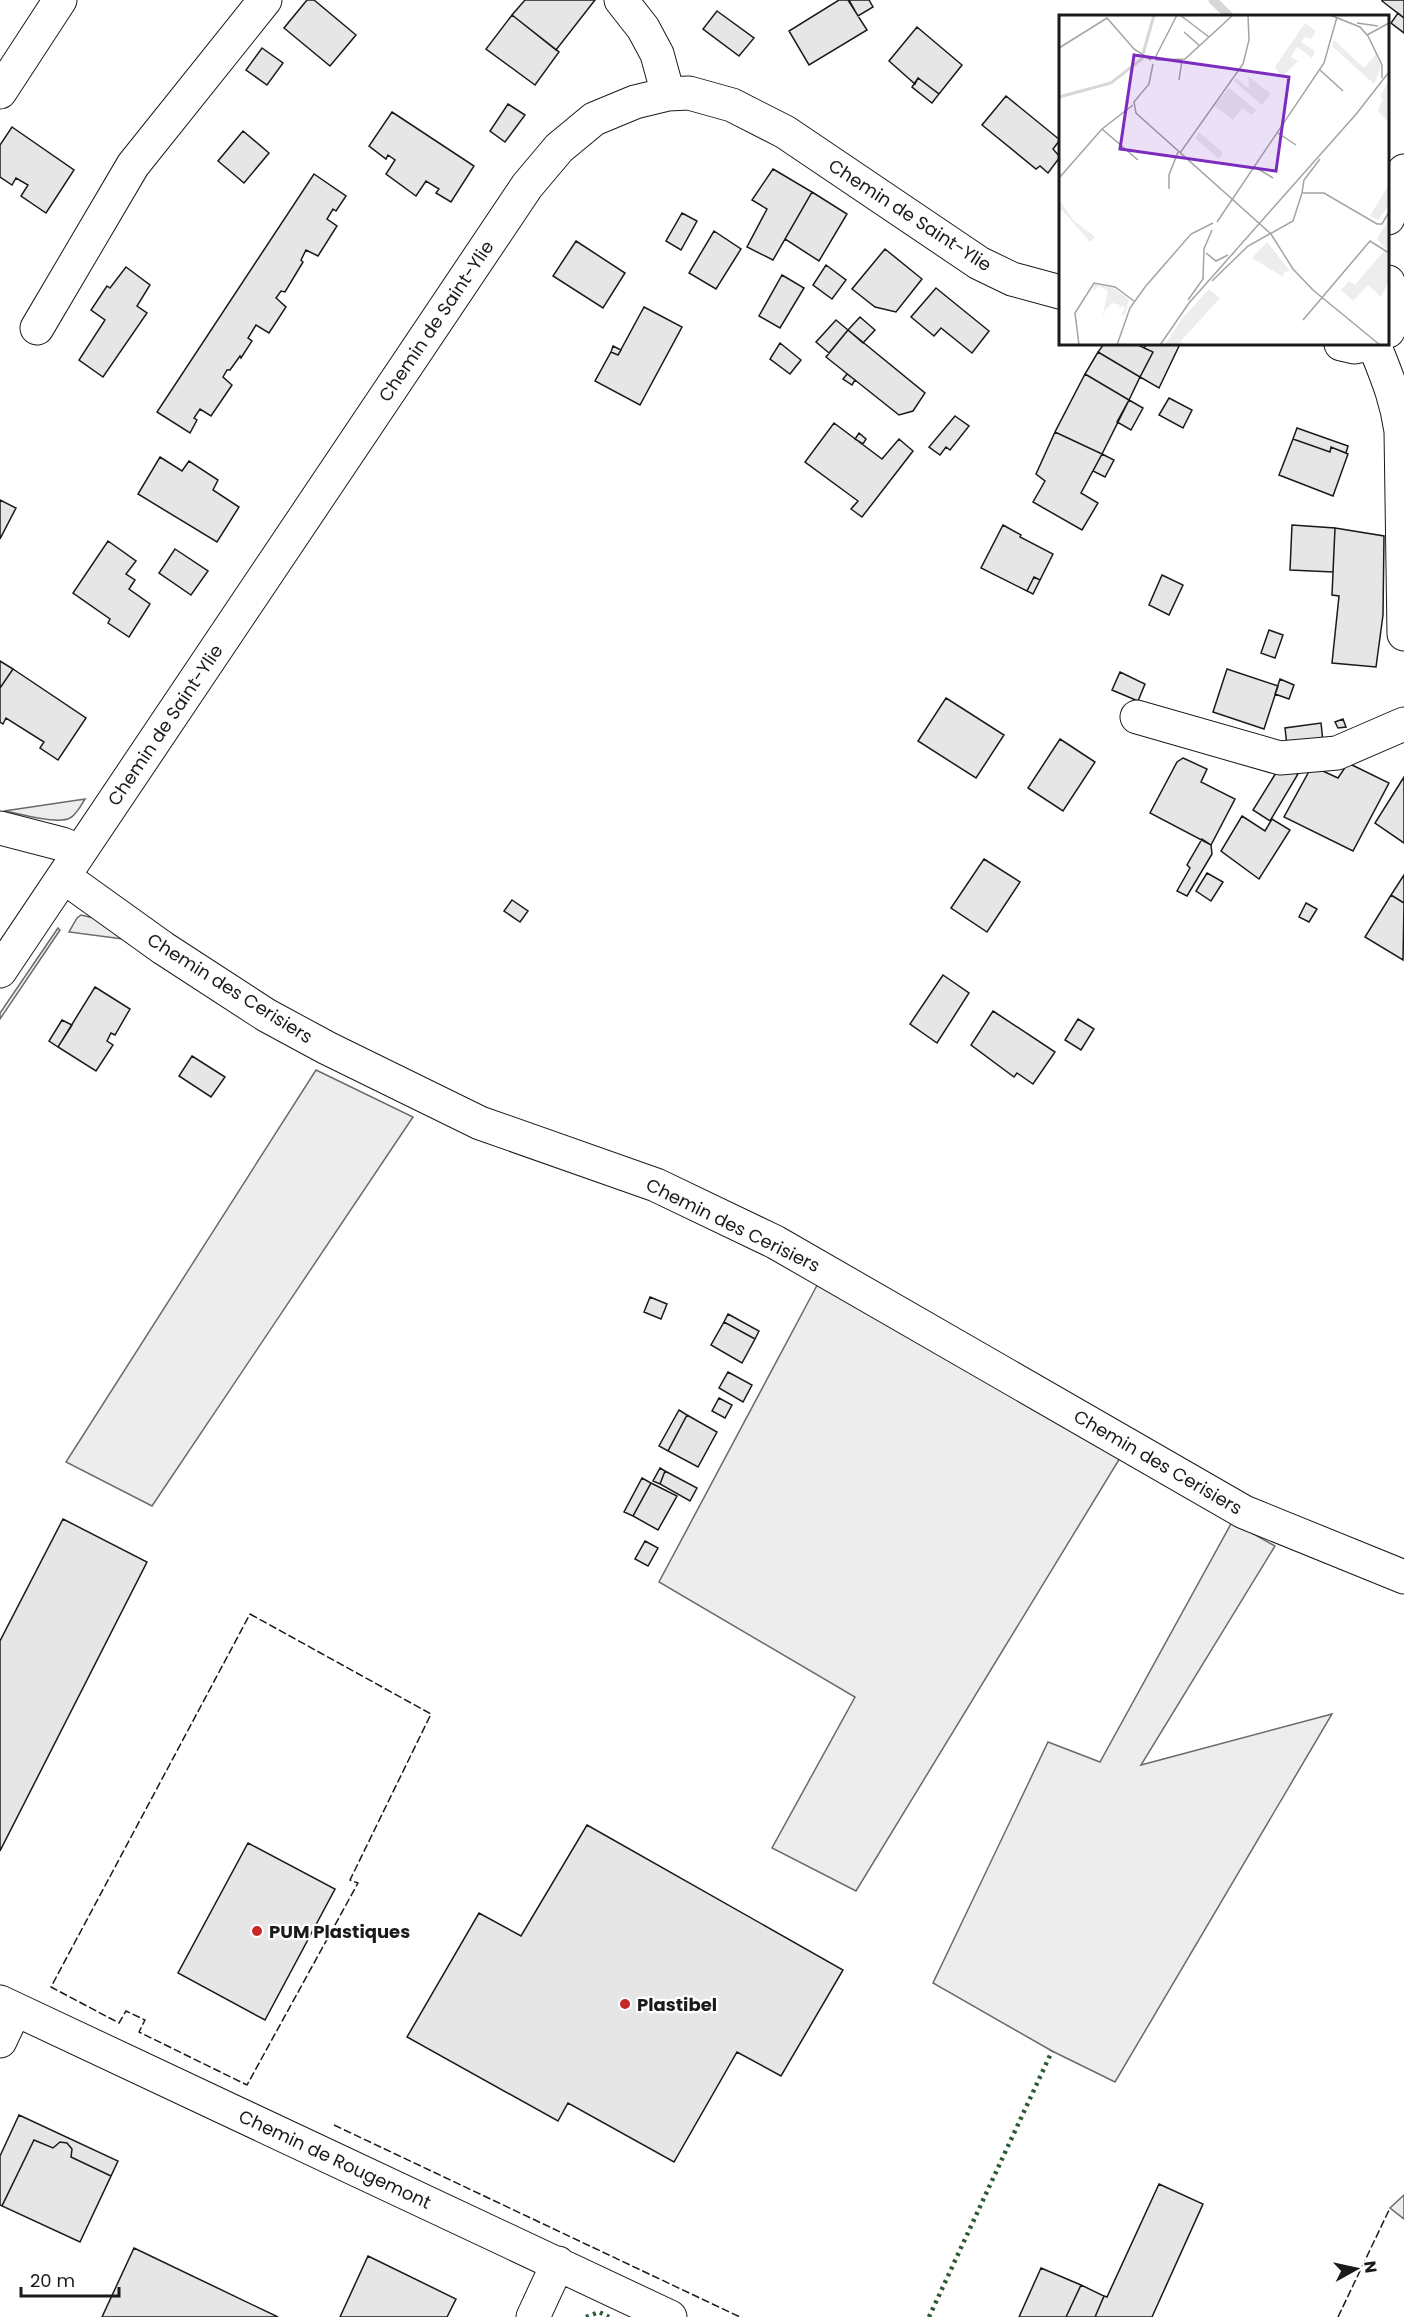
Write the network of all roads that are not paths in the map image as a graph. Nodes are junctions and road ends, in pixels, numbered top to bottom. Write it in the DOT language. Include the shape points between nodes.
graph roads {
  1 [pos="60,0"];
  2 [pos="265,0"];
  3 [pos="621,0"];
  4 [pos="0,92"];
  5 [pos="668,94"];
  6 [pos="1404,171"];
  7 [pos="1389,215"];
  8 [pos="1059,292"];
  9 [pos="37,328"];
  10 [pos="1345,345"];
  11 [pos="1366,345"];
  12 [pos="1372,345"];
  13 [pos="1404,634"];
  14 [pos="1137,717"];
  15 [pos="1404,724"];
  16 [pos="0,828"];
  17 [pos="72,864"];
  18 [pos="0,971"];
  19 [pos="1404,1577"];
  20 [pos="8,2005"];
  21 [pos="0,2041"];
  22 [pos="558,2264"];
  23 [pos="533,2317"];
  24 [pos="670,2317"];
  1 -- 4 [label="street"];
  2 -- 9 [label="street" via="133,165"];
  3 -- 5 [label="street" via="657,54"];
  5 -- 8 [label="street, Chemin de Saint-Ylie" via="689,93 751,113 979,263 1012,279"];
  5 -- 17 [label="street, Chemin de Saint-Ylie" via="594,119 559,148 527,186"];
  6 -- 7 [label="street"];
  10 -- 11 [label="street"];
  12 -- 13 [label="street" via="1390,382 1401,430"];
  14 -- 15 [label="street" via="1280,758 1337,753"];
  16 -- 17 [label="street, Chemin des Cerisiers" via="62,844"];
  17 -- 18 [label="street, Chemin de Saint-Ylie"];
  17 -- 19 [label="street, Chemin des Cerisiers" via="163,948 266,1015 327,1048 480,1123 656,1185 775,1242 1244,1512"];
  20 -- 21 [label="street"];
  20 -- 22 [label="street, Chemin de Rougemont"];
  22 -- 23 [label="street"];
  22 -- 24 [label="street, Chemin de Rougemont"];
}
